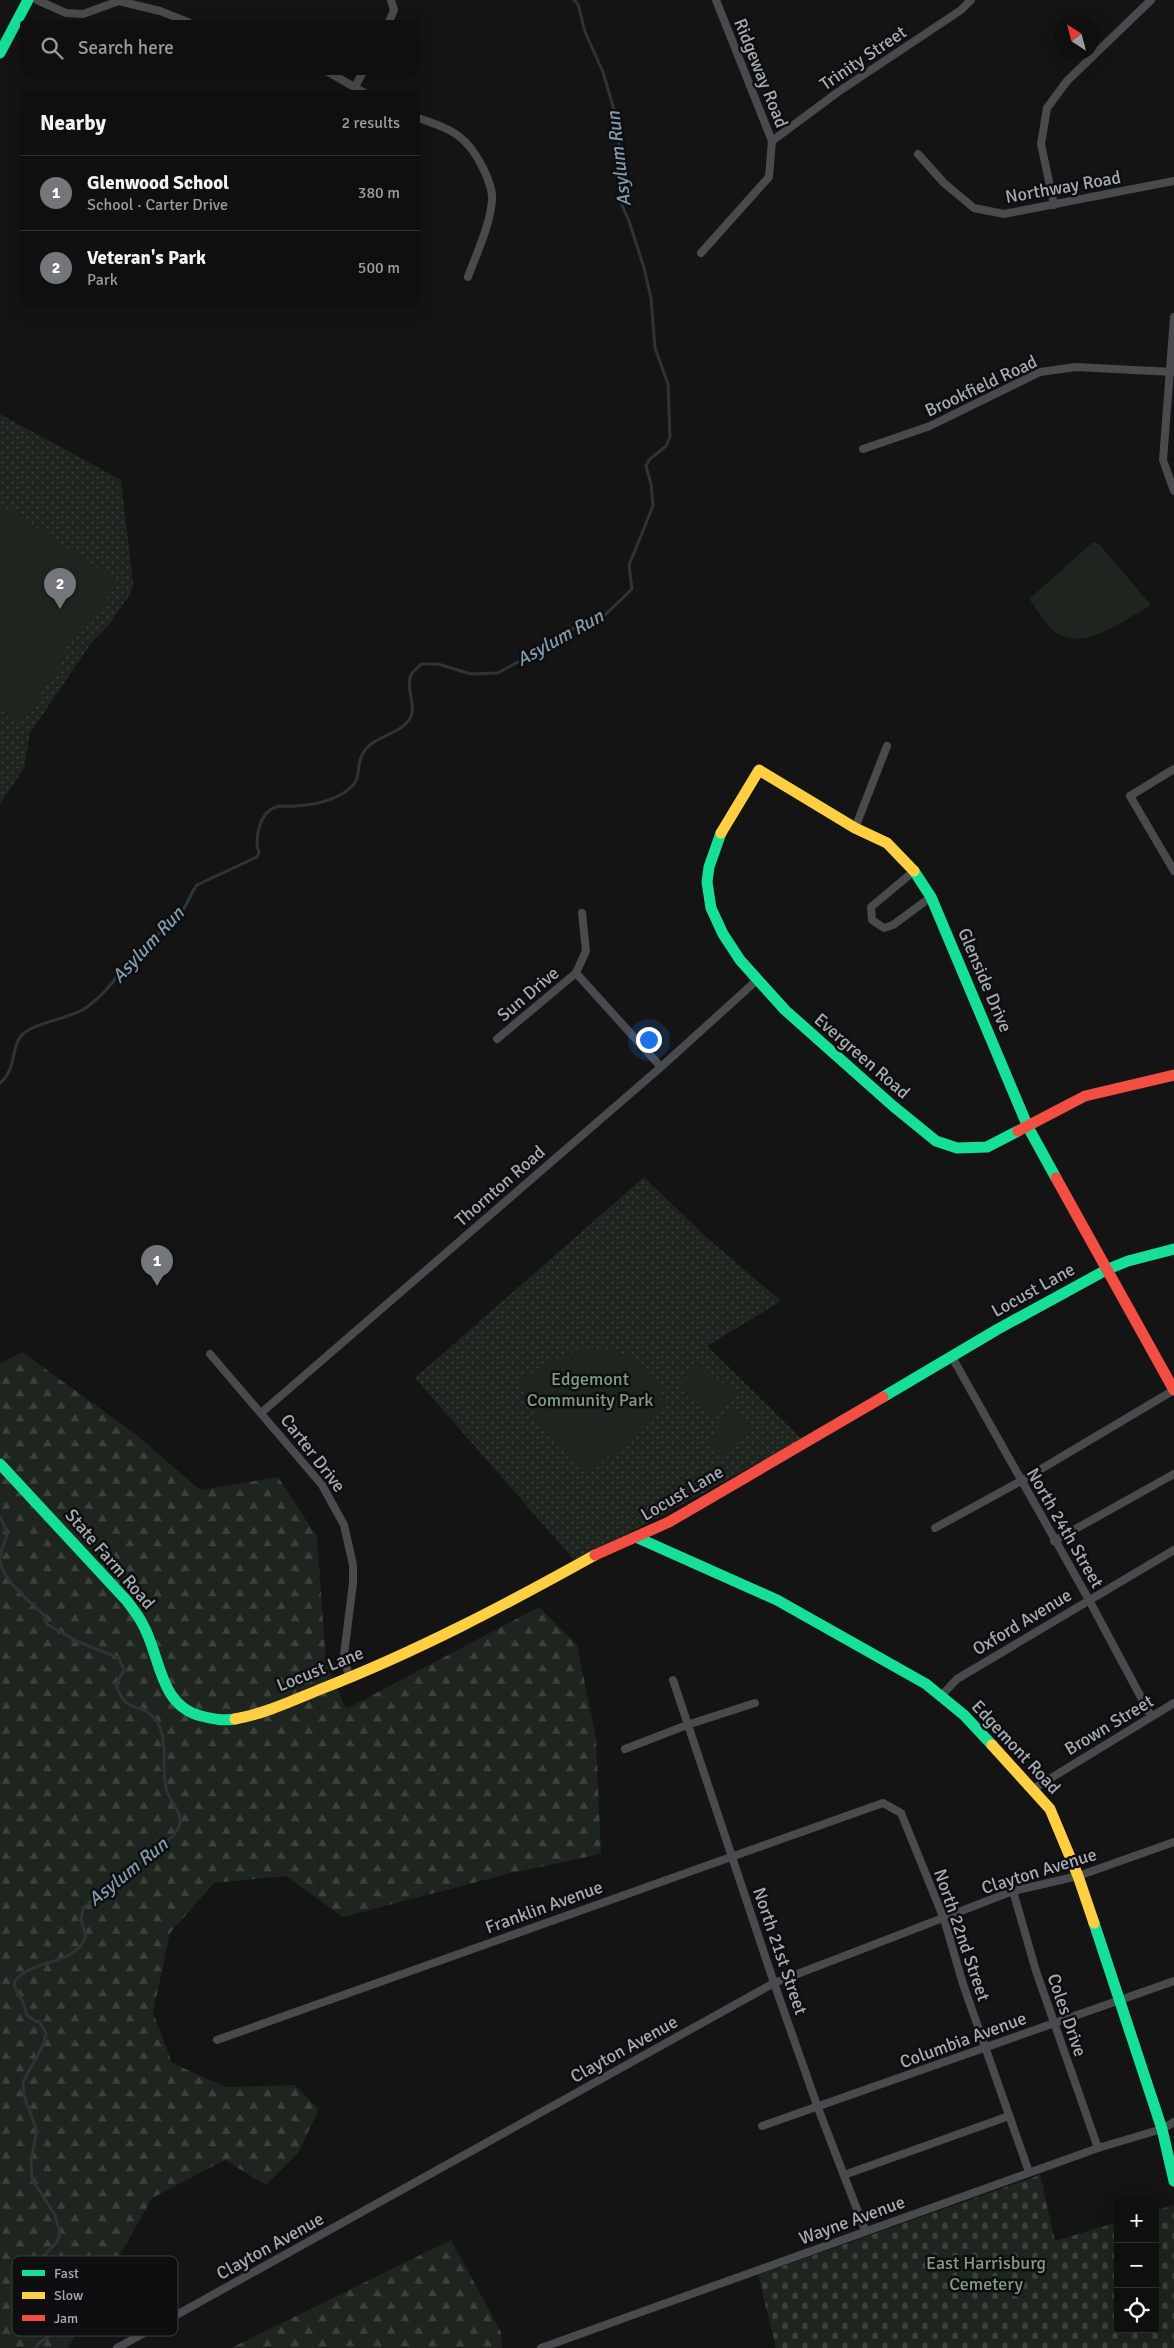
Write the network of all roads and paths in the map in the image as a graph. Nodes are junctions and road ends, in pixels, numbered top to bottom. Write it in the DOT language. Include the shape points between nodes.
graph roads {
  1 [pos="28,0"];
  2 [pos="37,0"];
  3 [pos="120,0"];
  4 [pos="392,0"];
  5 [pos="716,0"];
  6 [pos="971,0"];
  7 [pos="1151,0"];
  8 [pos="183,20"];
  9 [pos="390,20"];
  10 [pos="0,53"];
  11 [pos="333,75"];
  12 [pos="361,75"];
  13 [pos="354,87"];
  14 [pos="359,90"];
  15 [pos="420,119"];
  16 [pos="772,142"];
  17 [pos="918,154"];
  18 [pos="1174,181"];
  19 [pos="1054,205"];
  20 [pos="701,253"];
  21 [pos="468,277"];
  22 [pos="1174,317"];
  23 [pos="1171,372"];
  24 [pos="863,449"];
  25 [pos="1174,491"];
  26 [pos="887,746"];
  27 [pos="1174,769"];
  28 [pos="759,770"];
  29 [pos="855,828"];
  30 [pos="914,871"];
  31 [pos="1174,871"];
  32 [pos="931,897"];
  33 [pos="582,913"];
  34 [pos="576,973"];
  35 [pos="757,980"];
  36 [pos="497,1039"];
  37 [pos="661,1067"];
  38 [pos="1174,1075"];
  39 [pos="1028,1126"];
  40 [pos="1174,1249"];
  41 [pos="1108,1269"];
  42 [pos="210,1354"];
  43 [pos="952,1357"];
  44 [pos="1174,1390"];
  45 [pos="261,1413"];
  46 [pos="0,1464"];
  47 [pos="1174,1474"];
  48 [pos="1021,1481"];
  49 [pos="935,1528"];
  50 [pos="638,1538"];
  51 [pos="1054,1541"];
  52 [pos="1174,1550"];
  53 [pos="1089,1600"];
  54 [pos="349,1678"];
  55 [pos="673,1680"];
  56 [pos="942,1695"];
  57 [pos="1174,1703"];
  58 [pos="755,1704"];
  59 [pos="189,1713"];
  60 [pos="1151,1716"];
  61 [pos="687,1725"];
  62 [pos="625,1749"];
  63 [pos="1034,1788"];
  64 [pos="883,1802"];
  65 [pos="1174,1842"];
  66 [pos="731,1855"];
  67 [pos="1078,1876"];
  68 [pos="1013,1891"];
  69 [pos="944,1919"];
  70 [pos="1174,1981"];
  71 [pos="774,1983"];
  72 [pos="1121,1999"];
  73 [pos="1053,2023"];
  74 [pos="216,2040"];
  75 [pos="985,2050"];
  76 [pos="818,2108"];
  77 [pos="1009,2116"];
  78 [pos="1174,2122"];
  79 [pos="762,2126"];
  80 [pos="1162,2129"];
  81 [pos="1098,2148"];
  82 [pos="1029,2172"];
  83 [pos="844,2175"];
  84 [pos="1174,2181"];
  85 [pos="865,2230"];
  86 [pos="178,2314"];
  87 [pos="139,2336"];
  88 [pos="117,2348"];
  89 [pos="541,2348"];
  1 -- 10 [label="street"];
  2 -- 3 [label="street" via="66,13 83,14"];
  3 -- 8 [label="street"];
  4 -- 9 [label="street" via="394,10"];
  5 -- 16 [label="street, Ridgeway Road"];
  6 -- 16 [label="street, Trinity Street"];
  7 -- 19 [label="street" via="1067,81 1047,108 1041,144"];
  11 -- 13 [label="street"];
  12 -- 13 [label="street"];
  13 -- 14 [label="street"];
  15 -- 21 [label="street" via="452,131 469,144 489,180 492,198 489,215"];
  16 -- 20 [label="street, Ridgeway Road" via="768,177"];
  17 -- 19 [label="street, Northway Road" via="944,183 974,208 1004,214"];
  18 -- 19 [label="street, Northway Road"];
  22 -- 23 [label="street"];
  23 -- 24 [label="street, Brookfield Road" via="1076,367 1040,372 930,426"];
  23 -- 25 [label="street" via="1163,460"];
  26 -- 29 [label="street"];
  27 -- 31 [label="street" via="1130,796"];
  28 -- 29 [label="street, Glenside Drive"];
  28 -- 35 [label="street, Evergreen Road" via="710,855 707,882 710,907 721,931"];
  29 -- 30 [label="street, Glenside Drive" via="887,843"];
  30 -- 32 [label="street, Glenside Drive"];
  30 -- 32 [label="street" via="871,907 872,920 884,928 893,925"];
  32 -- 39 [label="street, Glenside Drive"];
  33 -- 34 [label="street, Sun Drive" via="586,951"];
  34 -- 36 [label="street, Sun Drive"];
  34 -- 37 [label="street"];
  35 -- 37 [label="street, Thornton Road"];
  35 -- 39 [label="street, Evergreen Road" via="792,1018 936,1141 957,1148 987,1147"];
  37 -- 45 [label="street, Thornton Road"];
  38 -- 39 [label="street, Evergreen Road" via="1084,1096"];
  39 -- 41 [label="street, Glenside Drive"];
  40 -- 41 [label="street, Locust Lane"];
  41 -- 43 [label="street, Locust Lane"];
  41 -- 44 [label="street, Glenside Drive"];
  42 -- 45 [label="street, Carter Drive"];
  43 -- 48 [label="street, North 24th Street"];
  43 -- 50 [label="street, Locust Lane"];
  44 -- 48 [label="street"];
  45 -- 54 [label="street, Carter Drive" via="322,1485 344,1525 353,1565 344,1655"];
  46 -- 59 [label="street, State Farm Road" via="127,1601 143,1624 166,1687"];
  47 -- 51 [label="street"];
  48 -- 49 [label="street"];
  48 -- 51 [label="street, North 24th Street"];
  50 -- 54 [label="street, Locust Lane" via="598,1554 507,1604"];
  50 -- 56 [label="street, Edgemont Road" via="778,1600"];
  51 -- 53 [label="street, North 24th Street"];
  52 -- 53 [label="street, Oxford Avenue"];
  53 -- 56 [label="street, Oxford Avenue" via="957,1679"];
  53 -- 60 [label="street, North 24th Street"];
  54 -- 59 [label="street, Locust Lane" via="240,1718 220,1721"];
  55 -- 61 [label="street, North 21st Street"];
  56 -- 63 [label="street, Edgemont Road"];
  57 -- 60 [label="street, Brown Street"];
  58 -- 61 [label="street"];
  60 -- 63 [label="street, Brown Street"];
  61 -- 62 [label="street"];
  61 -- 66 [label="street, North 21st Street"];
  63 -- 67 [label="street, Edgemont Road" via="1050,1809"];
  64 -- 66 [label="street, Franklin Avenue"];
  64 -- 69 [label="street, North 22nd Street" via="902,1813"];
  65 -- 67 [label="street, Clayton Avenue"];
  66 -- 71 [label="street, North 21st Street"];
  66 -- 74 [label="street, Franklin Avenue"];
  67 -- 68 [label="street, Clayton Avenue"];
  67 -- 72 [label="street, Edgemont Road"];
  68 -- 69 [label="street, Clayton Avenue"];
  68 -- 73 [label="street, Coles Drive"];
  69 -- 71 [label="street, Clayton Avenue"];
  69 -- 75 [label="street, North 22nd Street"];
  70 -- 72 [label="street, Columbia Avenue"];
  71 -- 76 [label="street, North 21st Street"];
  71 -- 86 [label="street, Clayton Avenue"];
  72 -- 73 [label="street, Columbia Avenue"];
  72 -- 80 [label="street, Edgemont Road"];
  73 -- 75 [label="street, Columbia Avenue"];
  73 -- 81 [label="street, Coles Drive"];
  75 -- 76 [label="street, Columbia Avenue"];
  75 -- 77 [label="street, North 22nd Street"];
  76 -- 79 [label="street, Columbia Avenue"];
  76 -- 83 [label="street, North 21st Street"];
  77 -- 82 [label="street, North 22nd Street"];
  77 -- 83 [label="street"];
  78 -- 80 [label="street, Wayne Avenue"];
  80 -- 81 [label="street, Wayne Avenue"];
  80 -- 84 [label="street, Edgemont Road"];
  81 -- 82 [label="street, Wayne Avenue"];
  82 -- 85 [label="street, Wayne Avenue"];
  83 -- 85 [label="street, North 21st Street"];
  85 -- 89 [label="street, Wayne Avenue"];
  87 -- 88 [label="street, Clayton Avenue"];
}
